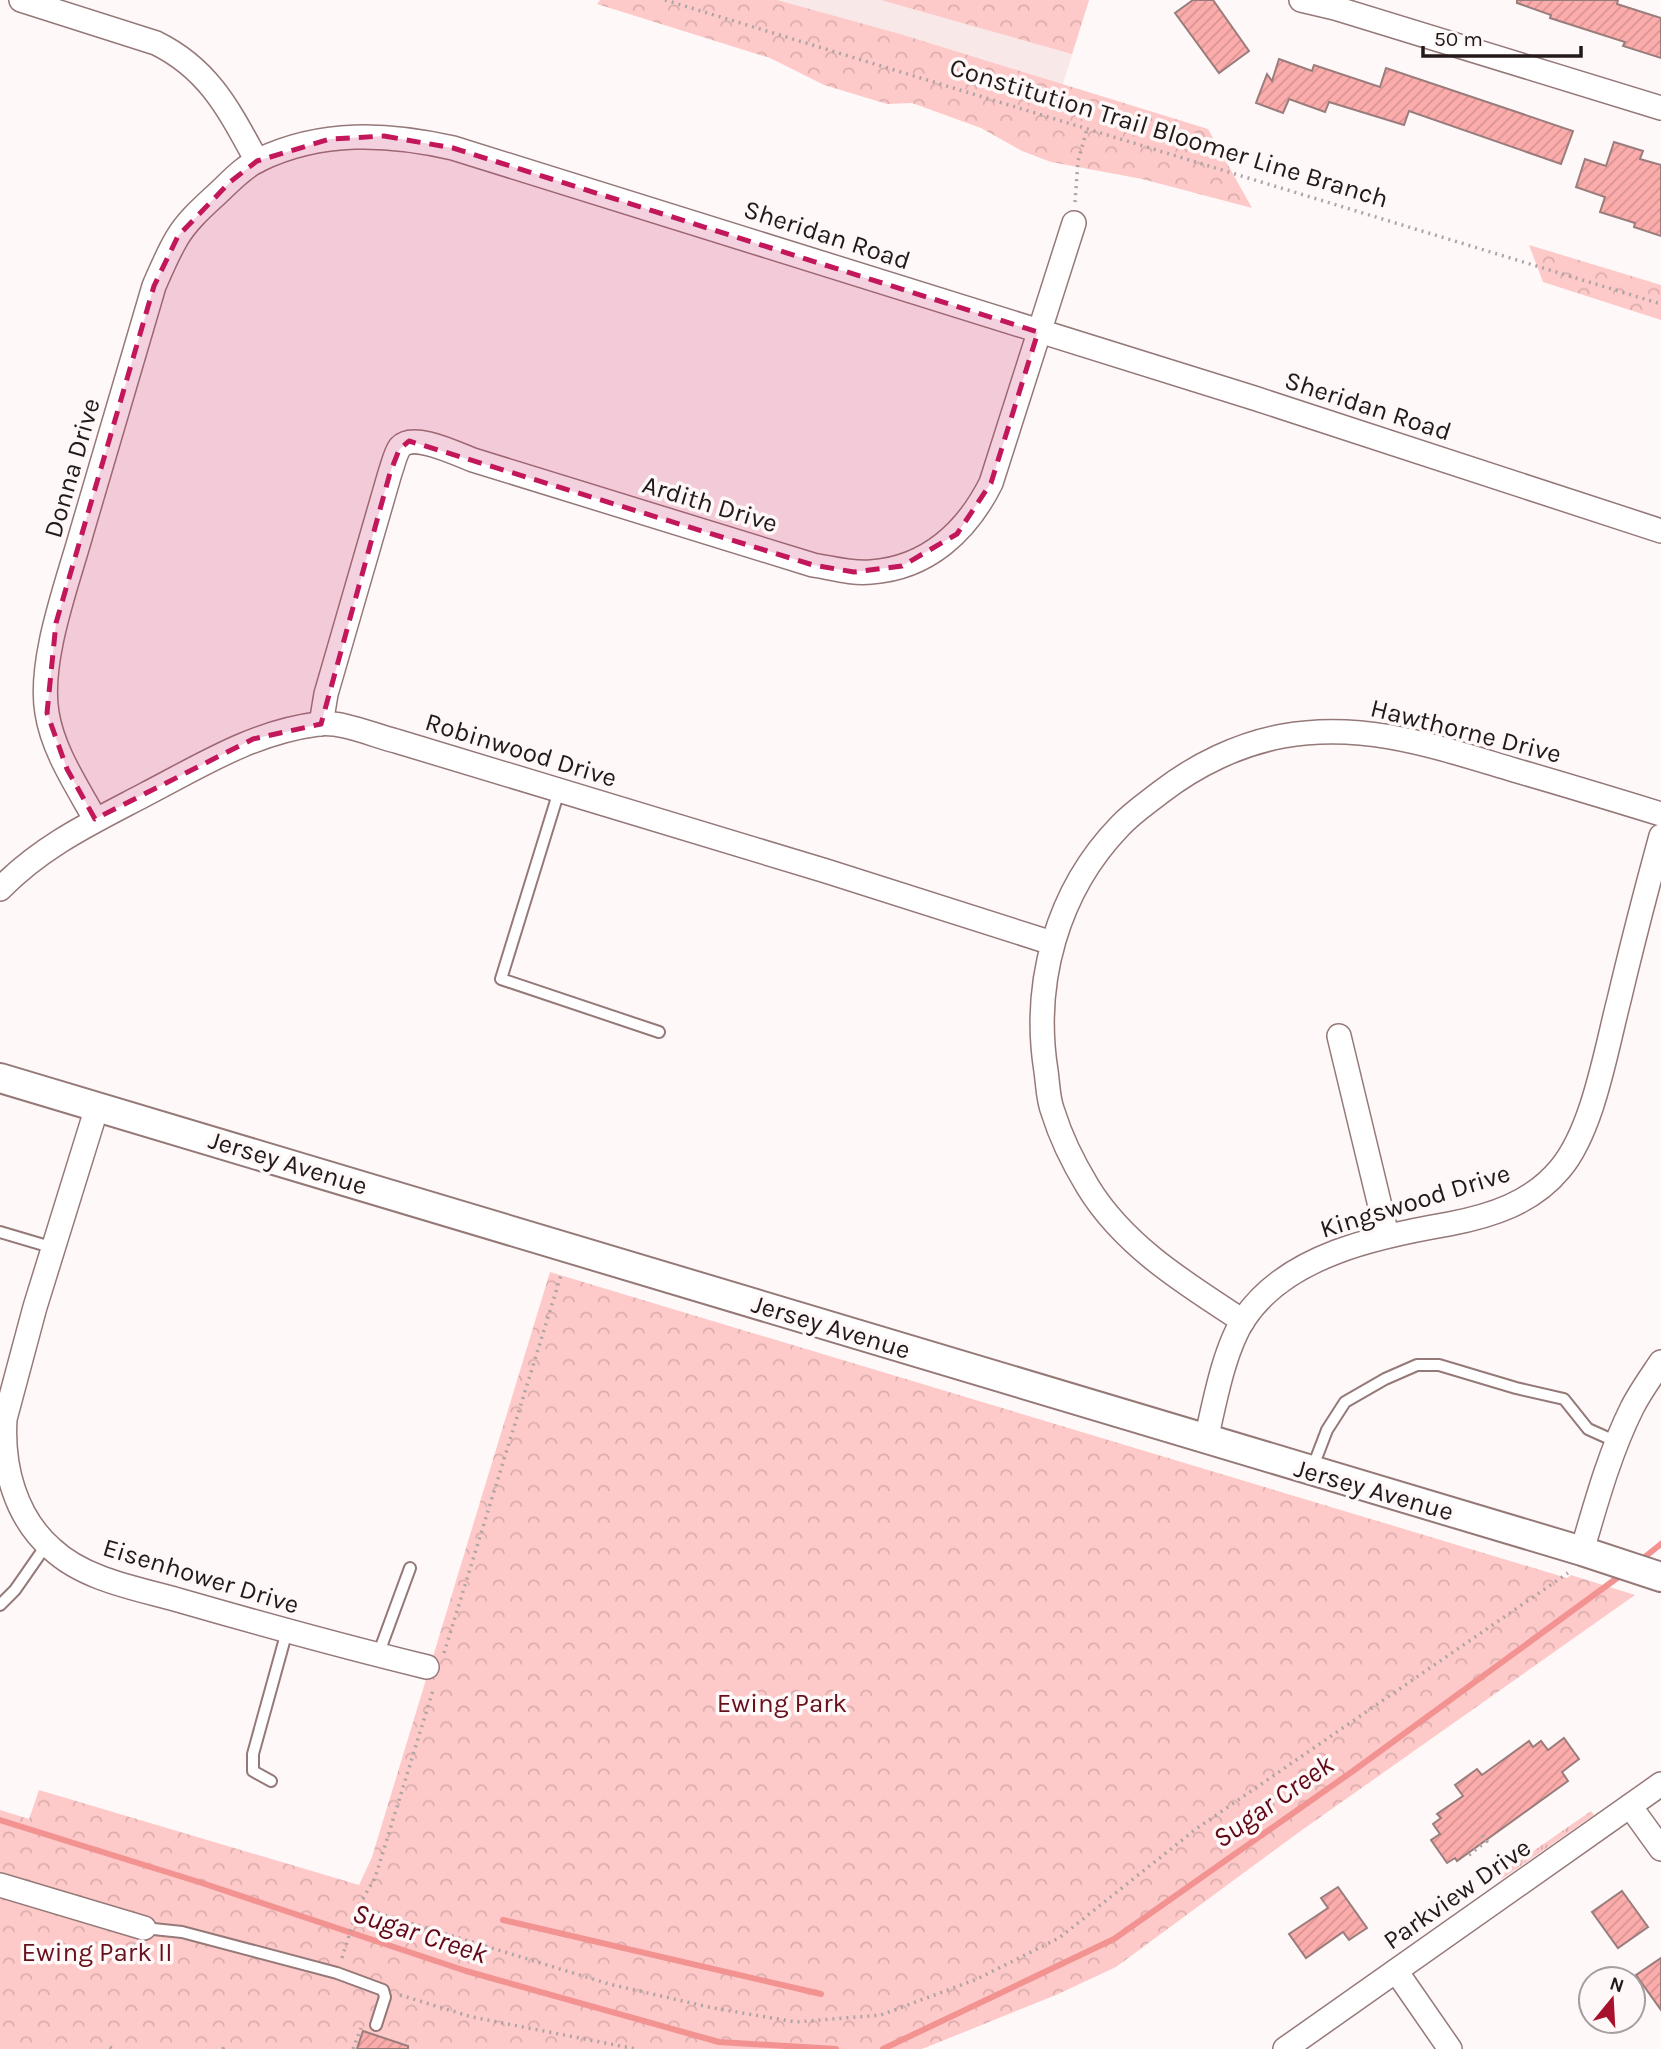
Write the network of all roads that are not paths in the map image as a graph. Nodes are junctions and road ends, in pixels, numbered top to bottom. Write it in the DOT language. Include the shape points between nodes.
graph roads {
  1 [pos="21,0"];
  2 [pos="1301,0"];
  3 [pos="1661,108"];
  4 [pos="257,161"];
  5 [pos="1074,223"];
  6 [pos="1038,332"];
  7 [pos="1661,531"];
  8 [pos="321,724"];
  9 [pos="559,791"];
  10 [pos="1661,814"];
  11 [pos="95,819"];
  12 [pos="1661,836"];
  13 [pos="0,889"];
  14 [pos="1052,943"];
  15 [pos="659,1032"];
  16 [pos="1339,1035"];
  17 [pos="0,1078"];
  18 [pos="97,1107"];
  19 [pos="0,1232"];
  20 [pos="1387,1235"];
  21 [pos="54,1248"];
  22 [pos="1243,1321"];
  23 [pos="1661,1362"];
  24 [pos="1206,1440"];
  25 [pos="2,1443"];
  26 [pos="1618,1443"];
  27 [pos="1311,1472"];
  28 [pos="47,1544"];
  29 [pos="1582,1560"];
  30 [pos="410,1568"];
  31 [pos="1661,1577"];
  32 [pos="0,1605"];
  33 [pos="287,1631"];
  34 [pos="378,1655"];
  35 [pos="435,1669"];
  36 [pos="271,1781"];
  37 [pos="1661,1784"];
  38 [pos="1630,1806"];
  39 [pos="1661,1849"];
  40 [pos="0,1885"];
  41 [pos="144,1928"];
  42 [pos="1396,1971"];
  43 [pos="376,2025"];
  44 [pos="1285,2049"];
  45 [pos="1450,2049"];
  1 -- 4 [label="street" via="173,51 211,83"];
  2 -- 3 [label="street"];
  4 -- 6 [label="street, Sheridan Road" via="353,136 418,140"];
  4 -- 11 [label="street, Donna Drive" via="202,208 178,236 154,286 56,623 45,690 47,713 67,769"];
  5 -- 6 [label="street, Ardith Drive"];
  6 -- 7 [label="street, Sheridan Road"];
  6 -- 8 [label="street, Ardith Drive" via="991,483 980,504 957,534 938,548 886,570 854,572 813,565 409,441 402,445 390,473"];
  8 -- 9 [label="street, Robinwood Drive" via="396,741"];
  8 -- 11 [label="street, Robinwood Drive" via="253,739"];
  9 -- 14 [label="street, Robinwood Drive"];
  9 -- 15 [label="lane" via="501,979"];
  10 -- 14 [label="street, Hawthorne Drive" via="1391,736 1339,730 1262,740 1184,774 1119,827 1088,867"];
  11 -- 13 [label="street, Robinwood Drive" via="25,865"];
  12 -- 20 [label="street, Kingswood Drive" via="1599,1080 1583,1126 1561,1168 1539,1191 1500,1211"];
  14 -- 22 [label="street, Hawthorne Drive" via="1043,990 1042,1049 1051,1110 1076,1167 1135,1244"];
  16 -- 20 [label="street"];
  17 -- 18 [label="street, Jersey Avenue"];
  18 -- 21 [label="street, Eisenhower Drive"];
  18 -- 24 [label="street, Jersey Avenue"];
  19 -- 21 [label="lane"];
  20 -- 22 [label="street, Kingswood Drive" via="1313,1262 1260,1299"];
  21 -- 25 [label="street, Eisenhower Drive" via="10,1392"];
  22 -- 24 [label="street, Kingswood Drive" via="1220,1382"];
  23 -- 26 [label="street" via="1633,1406"];
  24 -- 27 [label="street, Jersey Avenue"];
  25 -- 28 [label="street, Eisenhower Drive" via="17,1503"];
  26 -- 27 [label="lane" via="1588,1429 1564,1399 1439,1364 1417,1365 1345,1402 1327,1430"];
  26 -- 29 [label="street"];
  27 -- 29 [label="street, Jersey Avenue"];
  28 -- 32 [label="lane"];
  28 -- 33 [label="street, Eisenhower Drive" via="85,1570 106,1578"];
  29 -- 31 [label="street, Jersey Avenue"];
  30 -- 34 [label="lane"];
  33 -- 34 [label="street, Eisenhower Drive"];
  33 -- 36 [label="lane" via="253,1754 253,1771"];
  34 -- 35 [label="street, Eisenhower Drive"];
  37 -- 38 [label="street, Parkview Drive"];
  38 -- 39 [label="street"];
  38 -- 42 [label="street, Parkview Drive"];
  40 -- 41 [label="street"];
  41 -- 43 [label="lane" via="183,1931 383,1990"];
  42 -- 44 [label="street, Parkview Drive"];
  42 -- 45 [label="street"];
}
